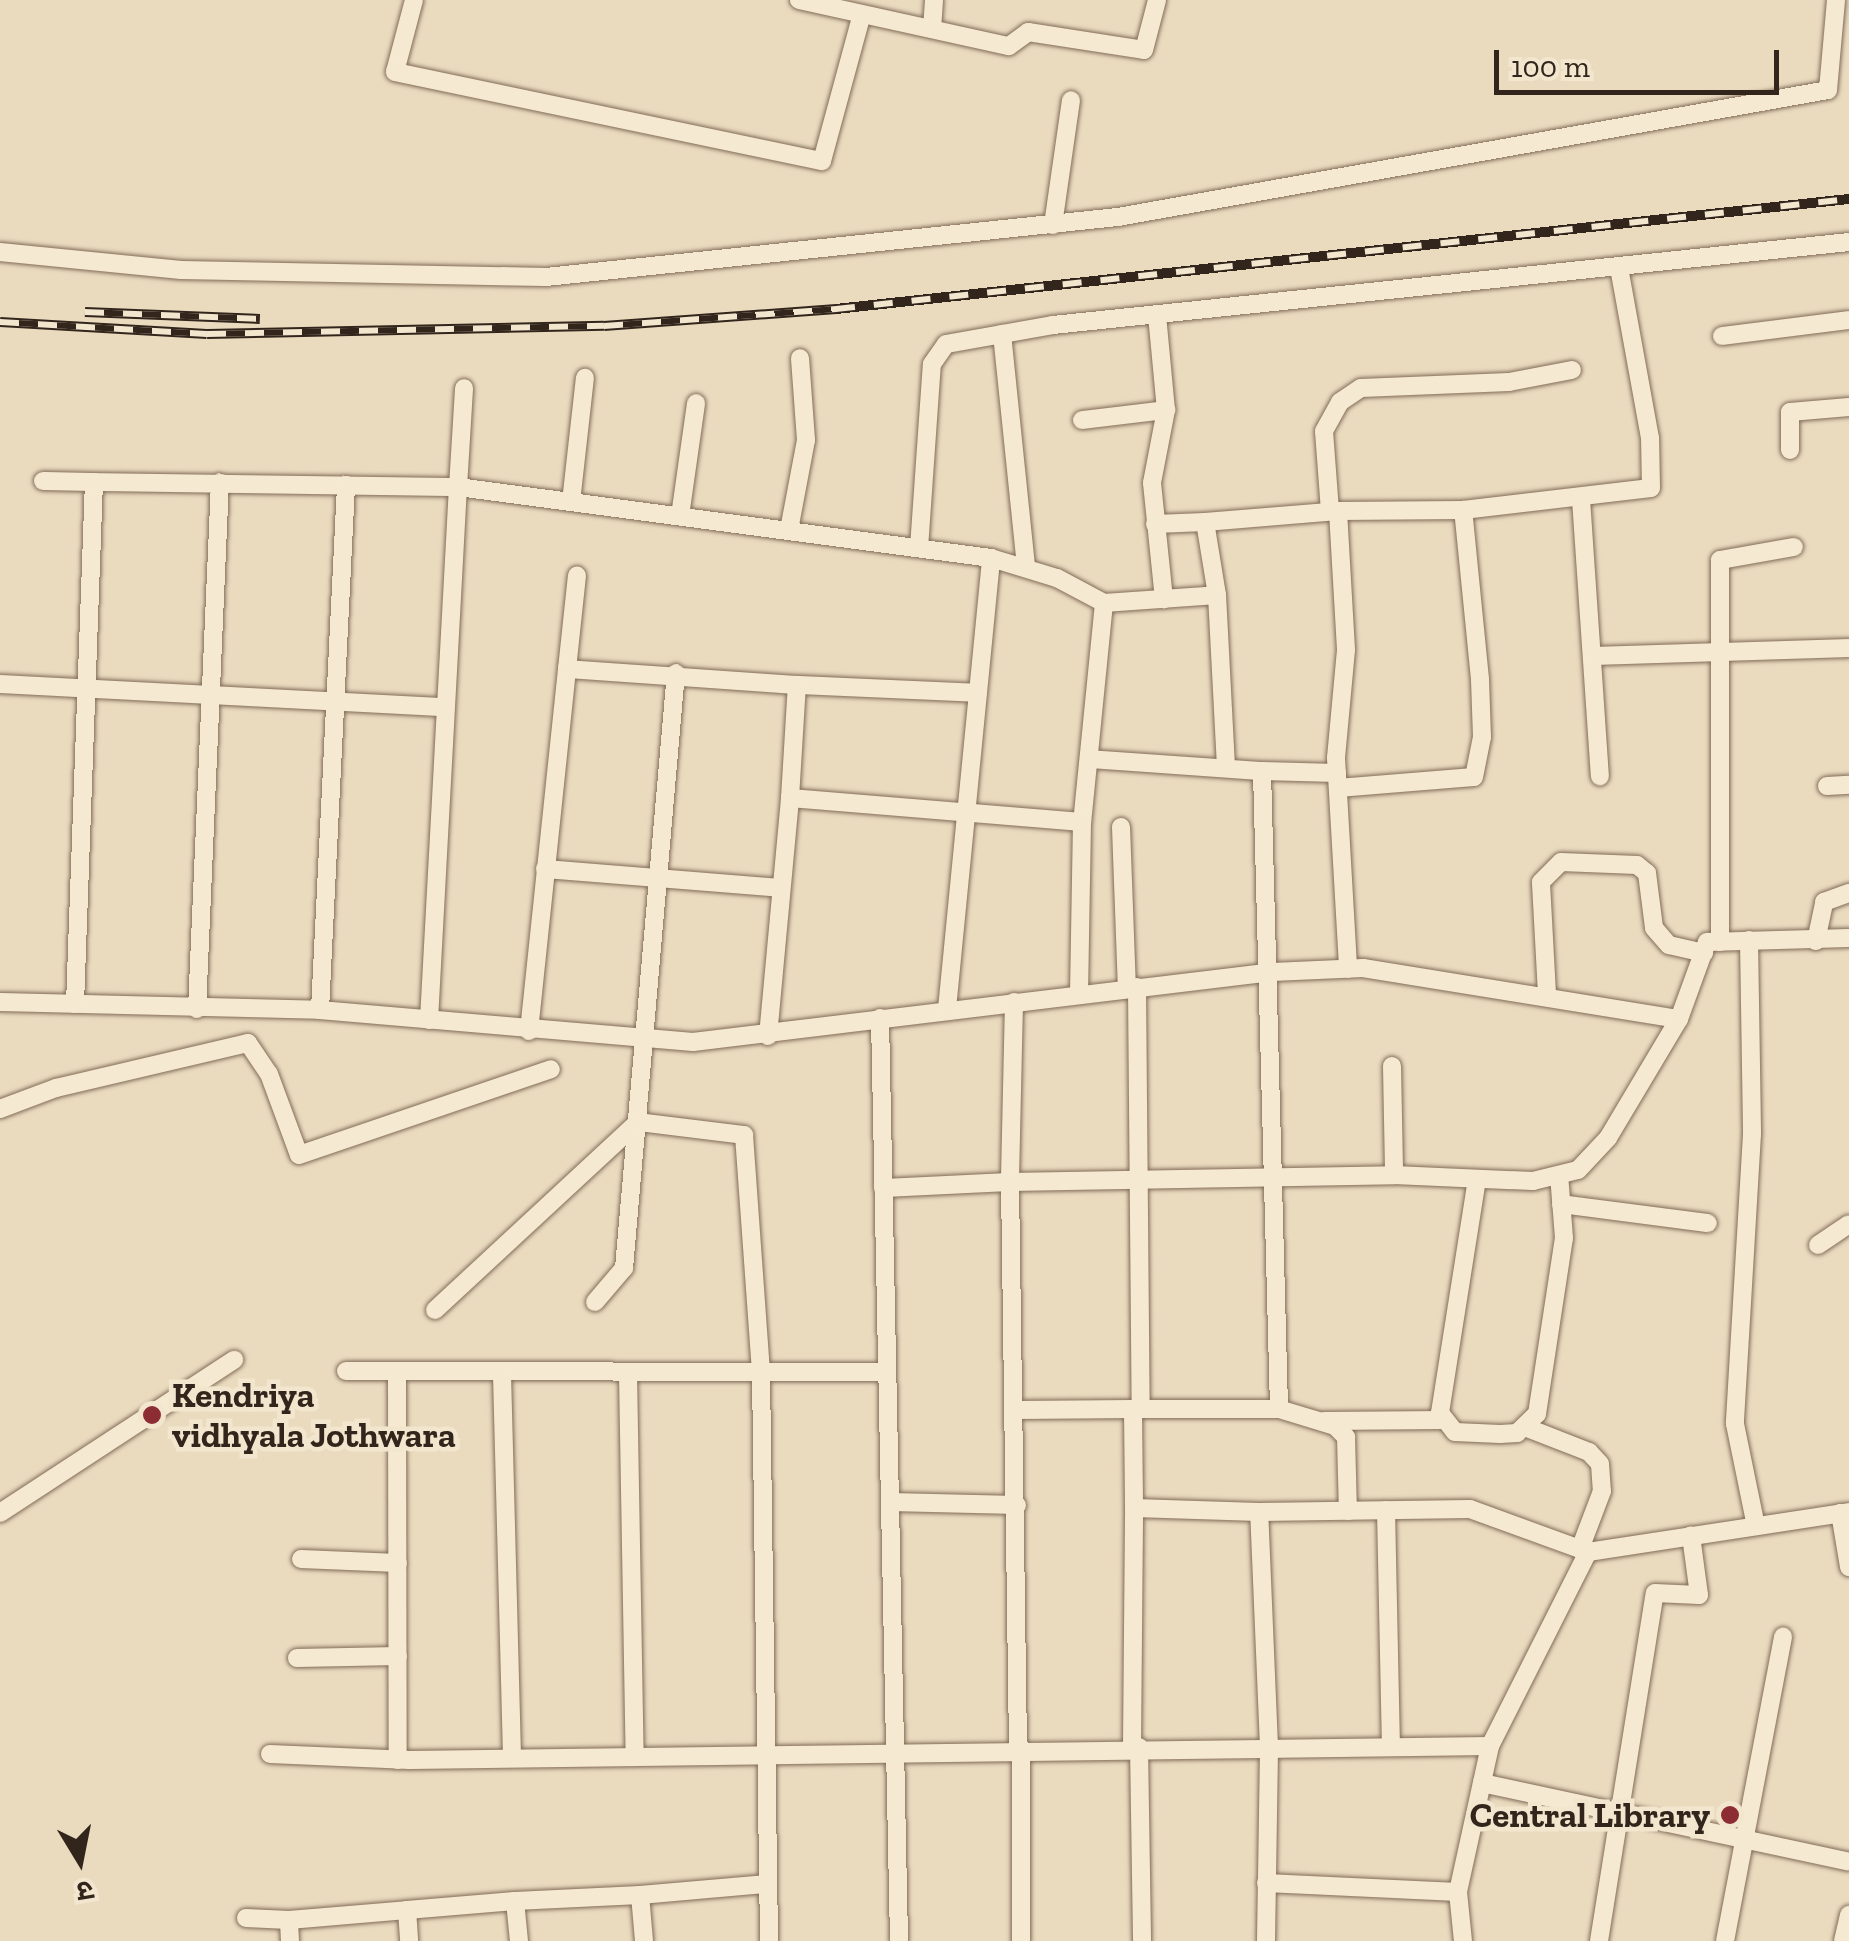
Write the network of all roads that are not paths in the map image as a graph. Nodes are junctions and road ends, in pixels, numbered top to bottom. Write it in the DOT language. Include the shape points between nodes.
graph roads {
  1 [pos="414,0"];
  2 [pos="799,0"];
  3 [pos="934,0"];
  4 [pos="1156,0"];
  5 [pos="1836,0"];
  6 [pos="862,14"];
  7 [pos="932,29"];
  8 [pos="1071,100"];
  9 [pos="1052,225"];
  10 [pos="1849,242"];
  11 [pos="0,252"];
  12 [pos="1619,268"];
  13 [pos="1157,315"];
  14 [pos="1849,320"];
  15 [pos="1002,334"];
  16 [pos="1722,336"];
  17 [pos="800,358"];
  18 [pos="1572,370"];
  19 [pos="584,378"];
  20 [pos="464,388"];
  21 [pos="696,404"];
  22 [pos="1849,407"];
  23 [pos="1166,410"];
  24 [pos="1082,420"];
  25 [pos="1790,450"];
  26 [pos="43,481"];
  27 [pos="94,482"];
  28 [pos="220,484"];
  29 [pos="346,485"];
  30 [pos="458,487"];
  31 [pos="1581,499"];
  32 [pos="571,502"];
  33 [pos="1464,510"];
  34 [pos="1334,511"];
  35 [pos="680,516"];
  36 [pos="1205,522"];
  37 [pos="1155,524"];
  38 [pos="789,530"];
  39 [pos="1794,547"];
  40 [pos="919,548"];
  41 [pos="992,558"];
  42 [pos="1026,568"];
  43 [pos="577,576"];
  44 [pos="1218,594"];
  45 [pos="1164,599"];
  46 [pos="1104,603"];
  47 [pos="1849,648"];
  48 [pos="1720,651"];
  49 [pos="1594,656"];
  50 [pos="566,669"];
  51 [pos="676,673"];
  52 [pos="0,684"];
  53 [pos="797,685"];
  54 [pos="90,689"];
  55 [pos="978,693"];
  56 [pos="212,696"];
  57 [pos="337,703"];
  58 [pos="445,707"];
  59 [pos="1089,759"];
  60 [pos="1226,768"];
  61 [pos="1262,771"];
  62 [pos="1600,776"];
  63 [pos="1338,781"];
  64 [pos="1849,785"];
  65 [pos="1828,786"];
  66 [pos="790,798"];
  67 [pos="967,816"];
  68 [pos="1082,822"];
  69 [pos="1121,827"];
  70 [pos="545,869"];
  71 [pos="654,880"];
  72 [pos="780,888"];
  73 [pos="1849,893"];
  74 [pos="1849,938"];
  75 [pos="1750,940"];
  76 [pos="1816,941"];
  77 [pos="1712,948"];
  78 [pos="1348,969"];
  79 [pos="1272,972"];
  80 [pos="1132,988"];
  81 [pos="1080,994"];
  82 [pos="1547,994"];
  83 [pos="0,1002"];
  84 [pos="1014,1002"];
  85 [pos="75,1004"];
  86 [pos="197,1008"];
  87 [pos="947,1009"];
  88 [pos="320,1010"];
  89 [pos="880,1018"];
  90 [pos="1679,1019"];
  91 [pos="429,1020"];
  92 [pos="529,1030"];
  93 [pos="768,1036"];
  94 [pos="642,1040"];
  95 [pos="1392,1066"];
  96 [pos="551,1069"];
  97 [pos="0,1109"];
  98 [pos="638,1122"];
  99 [pos="1394,1175"];
  100 [pos="1558,1175"];
  101 [pos="1477,1179"];
  102 [pos="1271,1180"];
  103 [pos="1010,1182"];
  104 [pos="1137,1183"];
  105 [pos="884,1188"];
  106 [pos="1561,1204"];
  107 [pos="1708,1223"];
  108 [pos="1849,1224"];
  109 [pos="1818,1246"];
  110 [pos="595,1302"];
  111 [pos="434,1310"];
  112 [pos="234,1360"];
  113 [pos="346,1371"];
  114 [pos="887,1372"];
  115 [pos="397,1374"];
  116 [pos="502,1374"];
  117 [pos="628,1374"];
  118 [pos="761,1374"];
  119 [pos="1137,1409"];
  120 [pos="1016,1410"];
  121 [pos="1279,1410"];
  122 [pos="1444,1420"];
  123 [pos="1322,1421"];
  124 [pos="1525,1427"];
  125 [pos="890,1502"];
  126 [pos="1017,1505"];
  127 [pos="1134,1508"];
  128 [pos="1386,1510"];
  129 [pos="1348,1511"];
  130 [pos="1259,1512"];
  131 [pos="1844,1512"];
  132 [pos="0,1514"];
  133 [pos="1756,1526"];
  134 [pos="1691,1536"];
  135 [pos="1584,1550"];
  136 [pos="301,1559"];
  137 [pos="398,1563"];
  138 [pos="1849,1567"];
  139 [pos="1784,1636"];
  140 [pos="398,1656"];
  141 [pos="297,1658"];
  142 [pos="1391,1746"];
  143 [pos="1490,1746"];
  144 [pos="1269,1747"];
  145 [pos="1019,1748"];
  146 [pos="1135,1748"];
  147 [pos="895,1752"];
  148 [pos="270,1754"];
  149 [pos="763,1755"];
  150 [pos="635,1756"];
  151 [pos="512,1758"];
  152 [pos="398,1760"];
  153 [pos="1482,1783"];
  154 [pos="1622,1812"];
  155 [pos="1743,1836"];
  156 [pos="1849,1862"];
  157 [pos="1266,1883"];
  158 [pos="765,1884"];
  159 [pos="1458,1892"];
  160 [pos="640,1895"];
  161 [pos="515,1901"];
  162 [pos="407,1910"];
  163 [pos="1849,1915"];
  164 [pos="246,1918"];
  165 [pos="289,1920"];
  166 [pos="290,1941"];
  167 [pos="409,1941"];
  168 [pos="518,1941"];
  169 [pos="644,1941"];
  170 [pos="769,1941"];
  171 [pos="900,1941"];
  172 [pos="1021,1941"];
  173 [pos="1142,1941"];
  174 [pos="1266,1941"];
  175 [pos="1463,1941"];
  176 [pos="1599,1941"];
  177 [pos="1725,1941"];
  178 [pos="1843,1941"];
  1 -- 6 [label="street" via="396,72 822,161"];
  2 -- 6 [label="street"];
  3 -- 7 [label="street"];
  4 -- 7 [label="street" via="1144,50 1028,32 1009,46"];
  5 -- 9 [label="street" via="1828,90"];
  6 -- 7 [label="street"];
  8 -- 9 [label="street"];
  9 -- 11 [label="street" via="546,277 182,270"];
  10 -- 12 [label="street"];
  12 -- 13 [label="street"];
  12 -- 31 [label="street" via="1656,477 1644,493"];
  13 -- 15 [label="street"];
  13 -- 23 [label="street"];
  14 -- 16 [label="street"];
  15 -- 40 [label="street" via="938,351"];
  15 -- 42 [label="street"];
  17 -- 38 [label="street" via="806,440"];
  18 -- 34 [label="street" via="1509,382 1361,388 1340,402 1324,431"];
  19 -- 32 [label="street"];
  20 -- 30 [label="street"];
  21 -- 35 [label="street"];
  22 -- 25 [label="street" via="1790,412"];
  23 -- 24 [label="street"];
  23 -- 37 [label="street" via="1152,482"];
  26 -- 27 [label="street"];
  27 -- 28 [label="street"];
  27 -- 54 [label="street"];
  28 -- 29 [label="street"];
  28 -- 56 [label="street"];
  29 -- 30 [label="street"];
  29 -- 57 [label="street"];
  30 -- 32 [label="street"];
  30 -- 58 [label="street"];
  31 -- 33 [label="street"];
  31 -- 49 [label="street"];
  32 -- 35 [label="street"];
  33 -- 34 [label="street"];
  33 -- 63 [label="street" via="1482,738 1474,777"];
  34 -- 36 [label="street"];
  34 -- 63 [label="street" via="1346,650"];
  35 -- 38 [label="street"];
  36 -- 37 [label="street"];
  36 -- 44 [label="street"];
  37 -- 45 [label="street"];
  38 -- 40 [label="street"];
  39 -- 48 [label="street" via="1720,560"];
  40 -- 41 [label="street"];
  41 -- 42 [label="street"];
  41 -- 55 [label="street"];
  42 -- 46 [label="street"];
  43 -- 50 [label="street"];
  44 -- 45 [label="street"];
  44 -- 60 [label="street"];
  45 -- 46 [label="street"];
  46 -- 59 [label="street"];
  47 -- 48 [label="street"];
  48 -- 49 [label="street"];
  48 -- 77 [label="street"];
  49 -- 62 [label="street"];
  50 -- 51 [label="street"];
  50 -- 70 [label="street"];
  51 -- 53 [label="street"];
  51 -- 71 [label="street"];
  52 -- 54 [label="street"];
  53 -- 55 [label="street"];
  53 -- 66 [label="street"];
  54 -- 56 [label="street"];
  54 -- 85 [label="street"];
  55 -- 67 [label="street"];
  56 -- 57 [label="street"];
  56 -- 86 [label="street"];
  57 -- 58 [label="street"];
  57 -- 88 [label="street"];
  58 -- 91 [label="street"];
  59 -- 60 [label="street"];
  59 -- 68 [label="street"];
  60 -- 61 [label="street"];
  61 -- 63 [label="street"];
  61 -- 79 [label="street"];
  63 -- 78 [label="street"];
  64 -- 65 [label="street"];
  66 -- 67 [label="street"];
  66 -- 72 [label="street"];
  67 -- 68 [label="street"];
  67 -- 87 [label="street"];
  68 -- 81 [label="street"];
  69 -- 80 [label="street"];
  70 -- 71 [label="street"];
  70 -- 92 [label="street"];
  71 -- 72 [label="street"];
  71 -- 94 [label="street"];
  72 -- 93 [label="street"];
  73 -- 76 [label="street" via="1824,902"];
  74 -- 76 [label="street"];
  75 -- 76 [label="street"];
  75 -- 77 [label="street"];
  75 -- 133 [label="street" via="1752,1134 1735,1424"];
  77 -- 82 [label="street" via="1669,945 1654,928 1646,873 1637,865 1561,862 1541,882"];
  77 -- 90 [label="street"];
  78 -- 79 [label="street"];
  78 -- 82 [label="street"];
  79 -- 80 [label="street"];
  79 -- 102 [label="street"];
  80 -- 81 [label="street"];
  80 -- 104 [label="street"];
  81 -- 84 [label="street"];
  82 -- 90 [label="street"];
  83 -- 85 [label="street"];
  84 -- 87 [label="street"];
  84 -- 103 [label="street"];
  85 -- 86 [label="street"];
  86 -- 88 [label="street"];
  87 -- 89 [label="street"];
  88 -- 91 [label="street"];
  89 -- 93 [label="street"];
  89 -- 105 [label="street"];
  90 -- 100 [label="street" via="1608,1138 1578,1170"];
  91 -- 92 [label="street"];
  92 -- 94 [label="street"];
  93 -- 94 [label="street"];
  94 -- 98 [label="street"];
  95 -- 99 [label="street"];
  96 -- 97 [label="street" via="299,1154 248,1042 56,1088"];
  98 -- 110 [label="street" via="624,1268"];
  98 -- 111 [label="street"];
  98 -- 118 [label="street" via="744,1135"];
  99 -- 101 [label="street"];
  99 -- 102 [label="street"];
  100 -- 101 [label="street"];
  100 -- 106 [label="street"];
  101 -- 122 [label="street"];
  102 -- 104 [label="street"];
  102 -- 121 [label="street"];
  103 -- 104 [label="street"];
  103 -- 105 [label="street"];
  103 -- 120 [label="street"];
  104 -- 119 [label="street"];
  105 -- 114 [label="street"];
  106 -- 107 [label="street"];
  106 -- 124 [label="street" via="1564,1238 1537,1414"];
  108 -- 109 [label="street"];
  112 -- 132 [label="street"];
  113 -- 115 [label="street"];
  114 -- 118 [label="street"];
  114 -- 125 [label="street"];
  115 -- 116 [label="street"];
  115 -- 137 [label="street"];
  116 -- 117 [label="street"];
  116 -- 151 [label="street"];
  117 -- 118 [label="street"];
  117 -- 150 [label="street"];
  118 -- 149 [label="street"];
  119 -- 120 [label="street"];
  119 -- 121 [label="street"];
  119 -- 127 [label="street"];
  120 -- 126 [label="street"];
  121 -- 123 [label="street"];
  122 -- 123 [label="street"];
  122 -- 124 [label="street" via="1455,1432 1517,1433"];
  123 -- 129 [label="street" via="1346,1437"];
  124 -- 135 [label="street" via="1589,1452 1600,1464 1602,1491"];
  125 -- 126 [label="street"];
  125 -- 147 [label="street"];
  126 -- 145 [label="street"];
  127 -- 130 [label="street"];
  127 -- 146 [label="street"];
  128 -- 129 [label="street"];
  128 -- 135 [label="street" via="1470,1508"];
  128 -- 142 [label="street"];
  129 -- 130 [label="street"];
  130 -- 144 [label="street"];
  131 -- 133 [label="street"];
  131 -- 138 [label="street"];
  133 -- 134 [label="street"];
  134 -- 135 [label="street"];
  134 -- 154 [label="street" via="1699,1594 1655,1592"];
  135 -- 143 [label="street"];
  136 -- 137 [label="street"];
  137 -- 140 [label="street"];
  139 -- 155 [label="street"];
  140 -- 141 [label="street"];
  140 -- 152 [label="street"];
  142 -- 143 [label="street"];
  142 -- 144 [label="street"];
  143 -- 153 [label="street"];
  144 -- 146 [label="street"];
  144 -- 157 [label="street"];
  145 -- 146 [label="street"];
  145 -- 147 [label="street"];
  145 -- 172 [label="street"];
  146 -- 173 [label="street"];
  147 -- 149 [label="street"];
  147 -- 171 [label="street"];
  148 -- 152 [label="street"];
  149 -- 150 [label="street"];
  149 -- 158 [label="street"];
  150 -- 151 [label="street"];
  151 -- 152 [label="street"];
  153 -- 154 [label="street"];
  153 -- 159 [label="street"];
  154 -- 155 [label="street"];
  154 -- 176 [label="street"];
  155 -- 156 [label="street"];
  155 -- 177 [label="street"];
  157 -- 159 [label="street"];
  157 -- 174 [label="street"];
  158 -- 160 [label="street"];
  158 -- 170 [label="street"];
  159 -- 175 [label="street"];
  160 -- 161 [label="street"];
  160 -- 169 [label="street"];
  161 -- 162 [label="street"];
  161 -- 168 [label="street"];
  162 -- 165 [label="street"];
  162 -- 167 [label="street"];
  163 -- 178 [label="street"];
  164 -- 165 [label="street"];
  165 -- 166 [label="street"];
}
